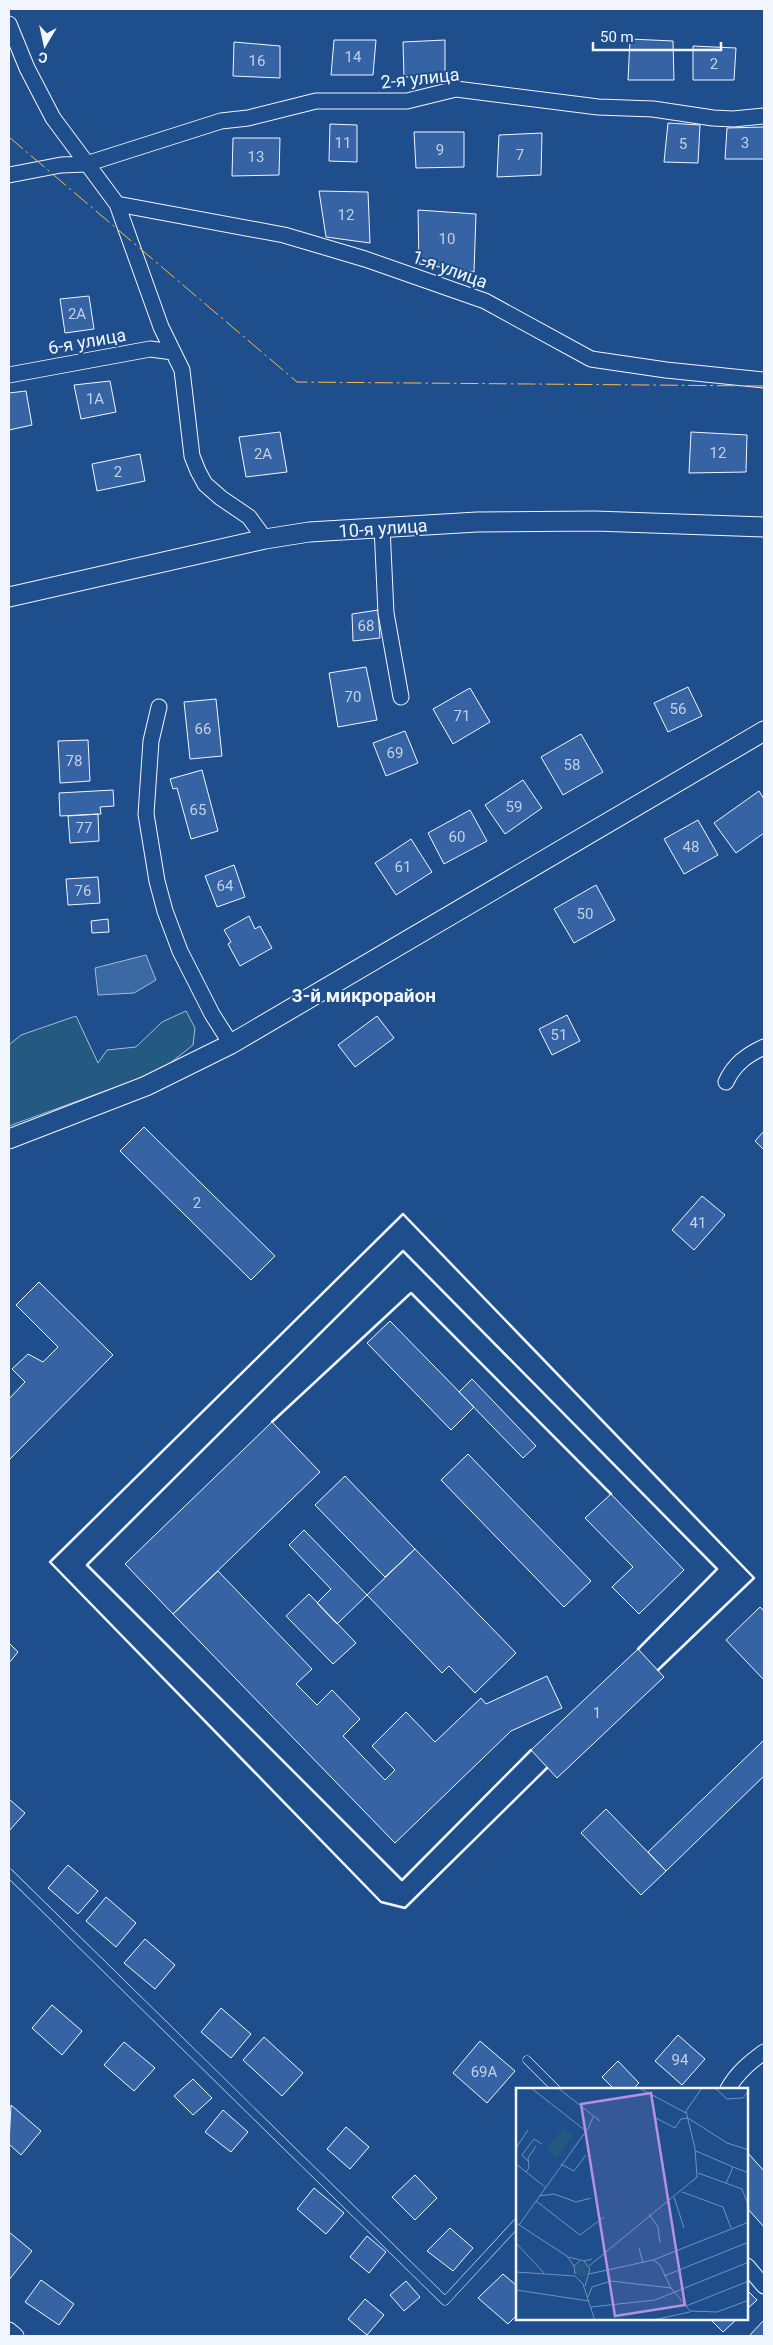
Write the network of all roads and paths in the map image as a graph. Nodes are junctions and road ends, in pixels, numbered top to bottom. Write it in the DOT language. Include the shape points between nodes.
graph roads {
  1 [pos="9,24"];
  2 [pos="764,116"];
  3 [pos="86,164"];
  4 [pos="9,176"];
  5 [pos="116,204"];
  6 [pos="173,352"];
  7 [pos="9,375"];
  8 [pos="764,380"];
  9 [pos="382,527"];
  10 [pos="764,527"];
  11 [pos="265,539"];
  12 [pos="9,597"];
  13 [pos="401,697"];
  14 [pos="159,707"];
  15 [pos="764,731"];
  16 [pos="231,1044"];
  17 [pos="764,1047"];
  18 [pos="726,1082"];
  19 [pos="9,1139"];
  20 [pos="9,1873"];
  21 [pos="764,2052"];
  22 [pos="527,2060"];
  23 [pos="555,2088"];
  24 [pos="729,2088"];
  25 [pos="516,2224"];
  26 [pos="748,2267"];
  27 [pos="764,2286"];
  28 [pos="9,2330"];
  29 [pos="16,2336"];
  1 -- 3 [label="street" via="53,118"];
  2 -- 3 [label="street, 2-я улица" via="713,118 456,89 407,101 316,101 248,118 220,121"];
  3 -- 4 [label="street, 2-я улица" via="61,165"];
  3 -- 5 [label="street"];
  5 -- 6 [label="street"];
  5 -- 8 [label="street, 1-я улица" via="284,236 365,259 485,301 591,359"];
  6 -- 7 [label="street, 6-я улица" via="150,349"];
  6 -- 11 [label="street" via="182,370 192,456 198,471 205,484 249,517"];
  9 -- 10 [label="street, 10-я улица" via="595,521"];
  9 -- 11 [label="street, 10-я улица"];
  9 -- 13 [label="street" via="386,613"];
  11 -- 12 [label="street, 10-я улица"];
  14 -- 16 [label="street" via="151,742 146,814 158,881 180,951"];
  15 -- 16 [label="street"];
  16 -- 19 [label="street" via="146,1086"];
  17 -- 18 [label="street" via="737,1064"];
  20 -- 25 [label="lane" via="445,2300"];
  21 -- 24 [label="street" via="734,2078"];
  22 -- 23 [label="lane"];
  26 -- 27 [label="street"];
  28 -- 29 [label="street"];
}
